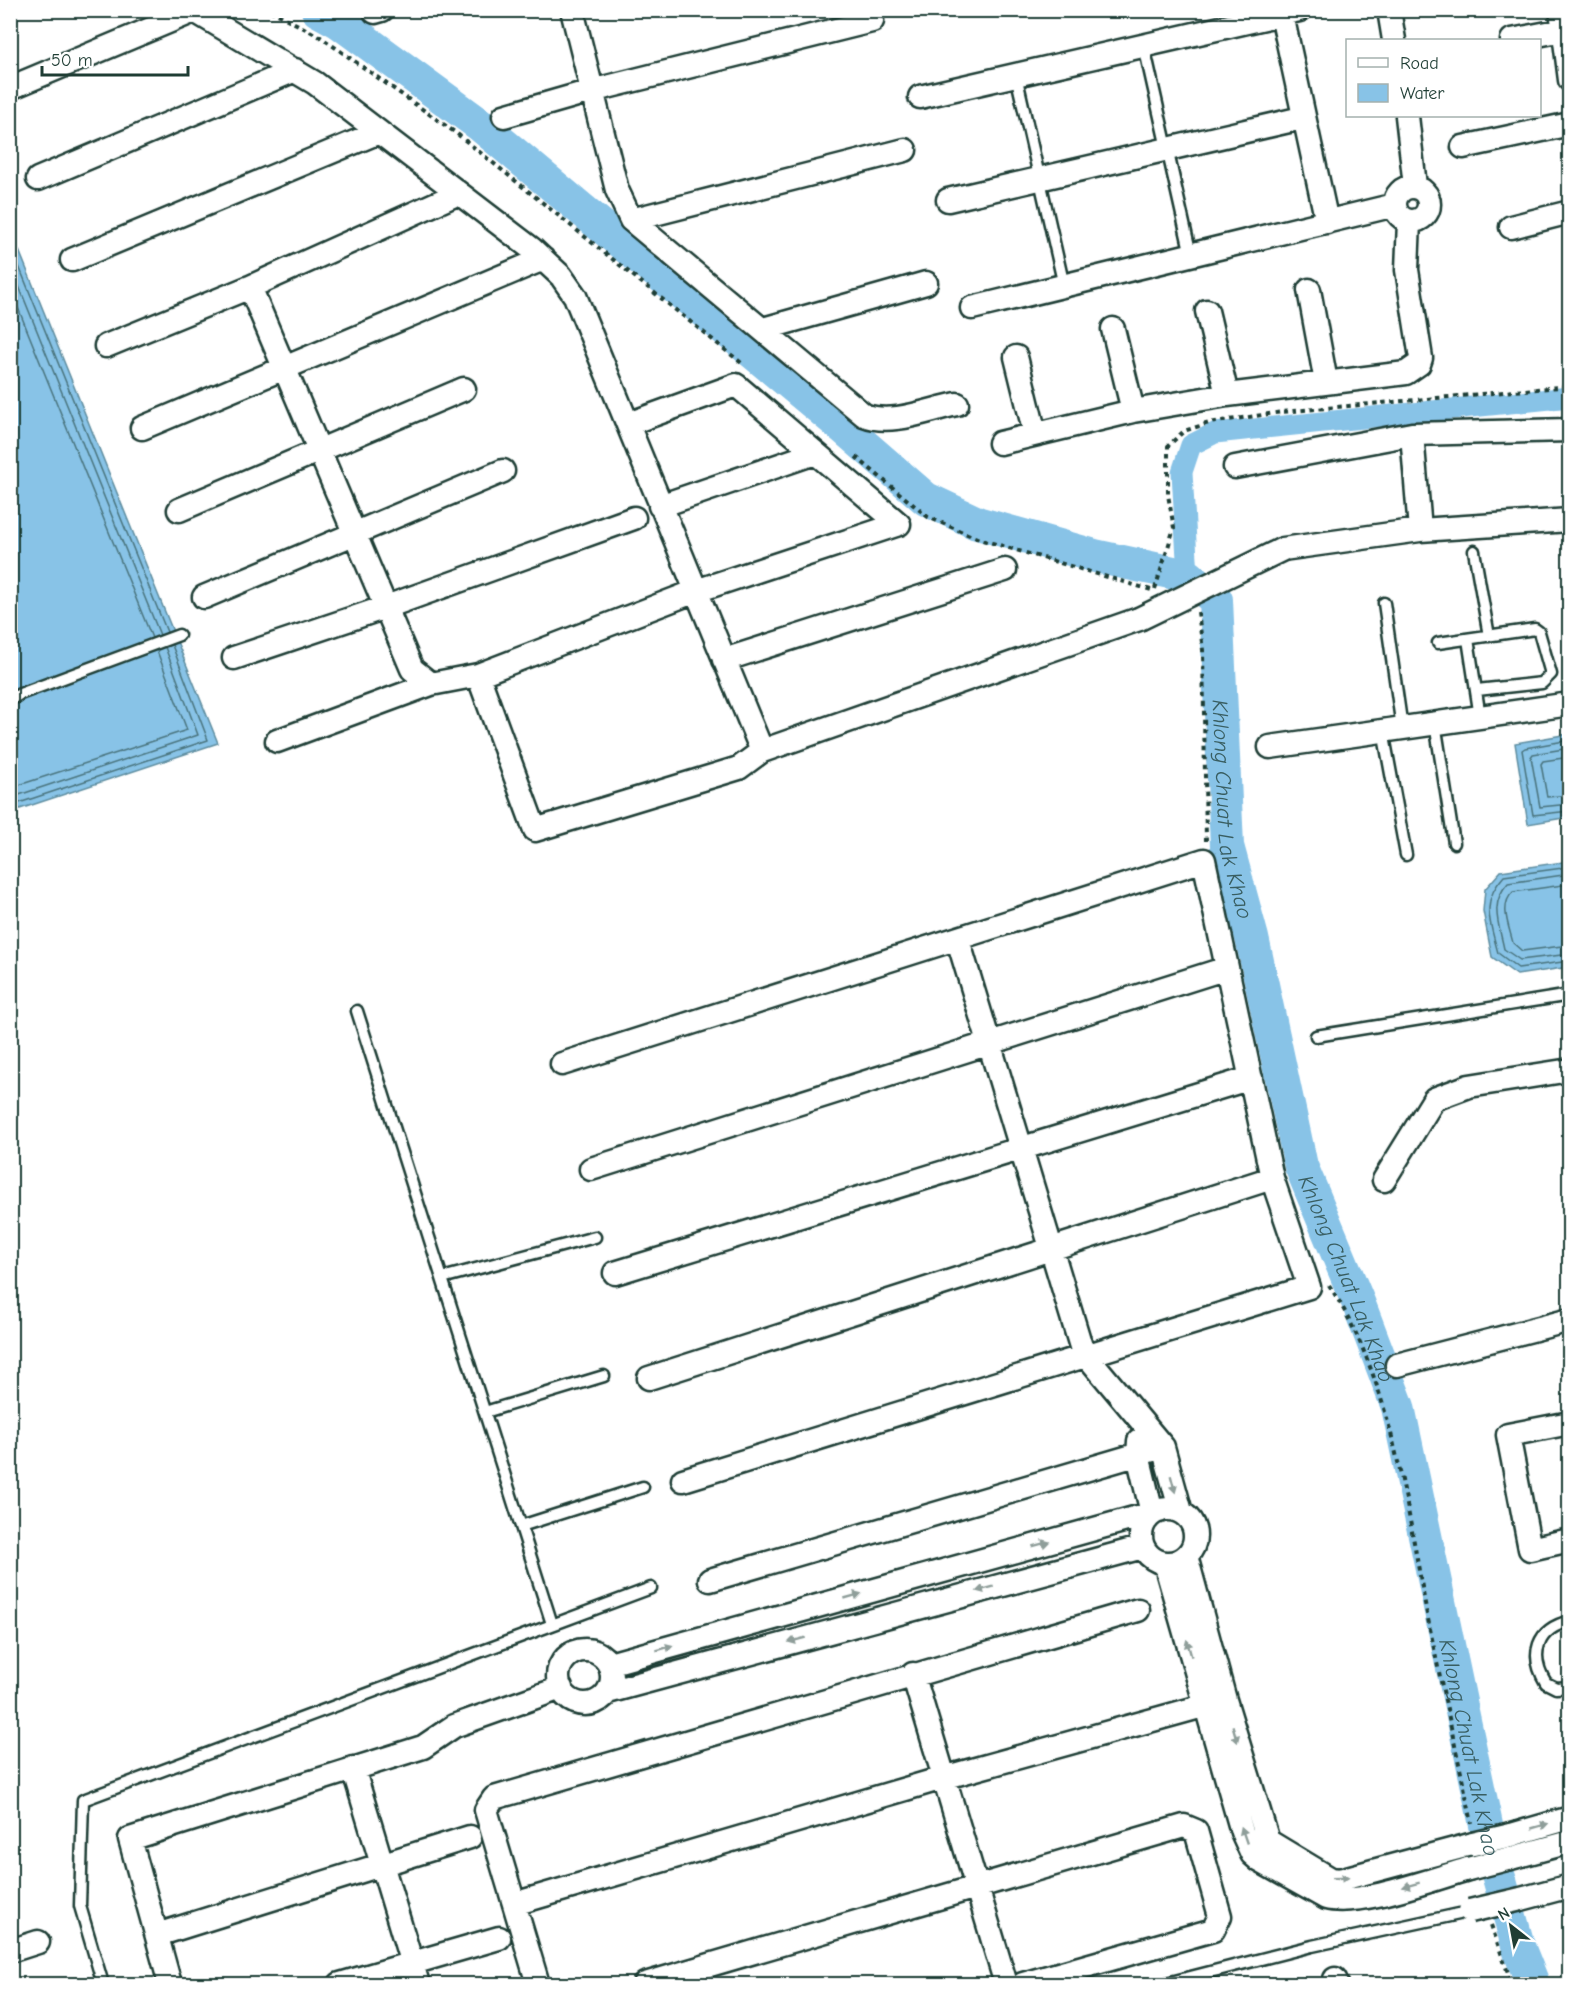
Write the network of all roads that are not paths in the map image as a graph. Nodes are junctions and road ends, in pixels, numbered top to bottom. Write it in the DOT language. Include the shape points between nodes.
graph roads {
  1 [pos="573,10"];
  2 [pos="1389,10"];
  3 [pos="194,11"];
  4 [pos="1287,12"];
  5 [pos="1562,20"];
  6 [pos="873,21"];
  7 [pos="1394,39"];
  8 [pos="1514,39"];
  9 [pos="1144,46"];
  10 [pos="295,70"];
  11 [pos="1017,75"];
  12 [pos="1569,80"];
  13 [pos="10,88"];
  14 [pos="591,91"];
  15 [pos="920,97"];
  16 [pos="504,116"];
  17 [pos="1407,117"];
  18 [pos="1302,118"];
  19 [pos="1569,124"];
  20 [pos="379,132"];
  21 [pos="1463,147"];
  22 [pos="1167,149"];
  23 [pos="905,150"];
  24 [pos="38,179"];
  25 [pos="1039,179"];
  26 [pos="1415,186"];
  27 [pos="459,193"];
  28 [pos="948,200"];
  29 [pos="1569,212"];
  30 [pos="1402,213"];
  31 [pos="631,220"];
  32 [pos="1327,222"];
  33 [pos="1511,227"];
  34 [pos="1191,255"];
  35 [pos="543,259"];
  36 [pos="72,260"];
  37 [pos="926,283"];
  38 [pos="1064,286"];
  39 [pos="250,287"];
  40 [pos="1309,290"];
  41 [pos="972,308"];
  42 [pos="1207,311"];
  43 [pos="763,329"];
  44 [pos="1113,329"];
  45 [pos="106,346"];
  46 [pos="1016,357"];
  47 [pos="286,369"];
  48 [pos="1326,382"];
  49 [pos="464,389"];
  50 [pos="1227,394"];
  51 [pos="957,404"];
  52 [pos="1132,411"];
  53 [pos="627,424"];
  54 [pos="142,428"];
  55 [pos="1569,429"];
  56 [pos="1035,434"];
  57 [pos="1412,434"];
  58 [pos="1000,442"];
  59 [pos="320,450"];
  60 [pos="815,453"];
  61 [pos="1235,467"];
  62 [pos="503,471"];
  63 [pos="660,506"];
  64 [pos="179,510"];
  65 [pos="634,518"];
  66 [pos="1569,520"];
  67 [pos="1420,530"];
  68 [pos="356,535"];
  69 [pos="1474,550"];
  70 [pos="1005,570"];
  71 [pos="696,591"];
  72 [pos="204,597"];
  73 [pos="1384,603"];
  74 [pos="386,607"];
  75 [pos="179,635"];
  76 [pos="1489,636"];
  77 [pos="1468,639"];
  78 [pos="1438,643"];
  79 [pos="234,658"];
  80 [pos="724,660"];
  81 [pos="478,675"];
  82 [pos="431,684"];
  83 [pos="1477,690"];
  84 [pos="10,700"];
  85 [pos="1569,704"];
  86 [pos="1480,717"];
  87 [pos="1435,723"];
  88 [pos="1392,729"];
  89 [pos="278,741"];
  90 [pos="1270,747"];
  91 [pos="762,751"];
  92 [pos="1454,843"];
  93 [pos="1406,855"];
  94 [pos="958,940"];
  95 [pos="1227,968"];
  96 [pos="1569,995"];
  97 [pos="357,1011"];
  98 [pos="1316,1036"];
  99 [pos="990,1043"];
  100 [pos="562,1064"];
  101 [pos="1569,1070"];
  102 [pos="1251,1078"];
  103 [pos="1021,1149"];
  104 [pos="591,1169"];
  105 [pos="1272,1178"];
  106 [pos="1384,1180"];
  107 [pos="595,1237"];
  108 [pos="1051,1249"];
  109 [pos="615,1274"];
  110 [pos="442,1278"];
  111 [pos="1569,1320"];
  112 [pos="1086,1355"];
  113 [pos="1397,1365"];
  114 [pos="604,1376"];
  115 [pos="649,1378"];
  116 [pos="485,1412"];
  117 [pos="1142,1421"];
  118 [pos="1569,1423"];
  119 [pos="1163,1447"];
  120 [pos="1138,1455"];
  121 [pos="683,1480"];
  122 [pos="643,1487"];
  123 [pos="1164,1512"];
  124 [pos="521,1526"];
  125 [pos="1569,1540"];
  126 [pos="1143,1547"];
  127 [pos="1176,1559"];
  128 [pos="710,1580"];
  129 [pos="892,1585"];
  130 [pos="651,1588"];
  131 [pos="1138,1610"];
  132 [pos="898,1612"];
  133 [pos="1569,1622"];
  134 [pos="552,1624"];
  135 [pos="609,1664"];
  136 [pos="913,1674"];
  137 [pos="1569,1687"];
  138 [pos="561,1688"];
  139 [pos="608,1692"];
  140 [pos="1215,1703"];
  141 [pos="353,1768"];
  142 [pos="943,1778"];
  143 [pos="1569,1818"];
  144 [pos="470,1837"];
  145 [pos="1569,1842"];
  146 [pos="380,1864"];
  147 [pos="1371,1885"];
  148 [pos="977,1886"];
  149 [pos="1569,1886"];
  150 [pos="514,1904"];
  151 [pos="1464,1913"];
  152 [pos="157,1935"];
  153 [pos="499,1938"];
  154 [pos="38,1942"];
  155 [pos="10,1951"];
  156 [pos="414,1974"];
  157 [pos="103,1984"];
  158 [pos="170,1984"];
  159 [pos="340,1984"];
  160 [pos="538,1984"];
  161 [pos="645,1984"];
  162 [pos="1006,1984"];
  163 [pos="1023,1984"];
  164 [pos="1163,1984"];
  1 -- 14 [label="street"];
  2 -- 7 [label="street"];
  3 -- 10 [label="street"];
  3 -- 13 [label="street"];
  4 -- 9 [label="street"];
  4 -- 18 [label="street"];
  5 -- 8 [label="street"];
  5 -- 12 [label="street"];
  6 -- 14 [label="street"];
  9 -- 11 [label="street"];
  9 -- 22 [label="lane"];
  10 -- 20 [label="street"];
  10 -- 24 [label="street"];
  11 -- 15 [label="street"];
  11 -- 25 [label="lane"];
  14 -- 16 [label="street"];
  14 -- 31 [label="street" via="617,190"];
  17 -- 26 [label="street"];
  18 -- 22 [label="street"];
  18 -- 32 [label="street"];
  19 -- 21 [label="street"];
  20 -- 27 [label="street"];
  20 -- 36 [label="street"];
  22 -- 25 [label="street"];
  22 -- 34 [label="lane"];
  23 -- 31 [label="street"];
  25 -- 28 [label="street"];
  25 -- 38 [label="lane"];
  26 -- 30 [label="street" via="1401,190"];
  26 -- 30 [label="street" via="1423,189 1430,202 1424,217"];
  27 -- 35 [label="street"];
  27 -- 39 [label="street"];
  29 -- 33 [label="street"];
  30 -- 32 [label="street"];
  30 -- 48 [label="street" via="1419,364 1406,373"];
  31 -- 43 [label="street"];
  32 -- 34 [label="street"];
  34 -- 38 [label="street"];
  35 -- 47 [label="street"];
  35 -- 53 [label="street" via="575,296"];
  37 -- 43 [label="street"];
  38 -- 41 [label="street"];
  39 -- 45 [label="street"];
  39 -- 47 [label="street"];
  40 -- 48 [label="street"];
  42 -- 50 [label="street"];
  43 -- 51 [label="street" via="874,419"];
  44 -- 52 [label="street"];
  46 -- 56 [label="street"];
  47 -- 54 [label="street"];
  47 -- 59 [label="street"];
  48 -- 50 [label="street"];
  49 -- 59 [label="street"];
  50 -- 52 [label="street"];
  52 -- 56 [label="street"];
  53 -- 60 [label="street" via="736,385"];
  53 -- 63 [label="street"];
  55 -- 57 [label="street"];
  56 -- 58 [label="street"];
  57 -- 61 [label="street"];
  57 -- 67 [label="street"];
  59 -- 64 [label="street"];
  59 -- 68 [label="street"];
  60 -- 63 [label="street"];
  60 -- 71 [label="street" via="899,524"];
  62 -- 68 [label="street"];
  63 -- 71 [label="street"];
  65 -- 74 [label="street"];
  66 -- 67 [label="street"];
  67 -- 91 [label="street, bridge" via="1283,549 1139,619"];
  68 -- 72 [label="street"];
  68 -- 74 [label="street"];
  69 -- 76 [label="lane"];
  70 -- 80 [label="street"];
  71 -- 80 [label="street"];
  71 -- 81 [label="street"];
  73 -- 88 [label="lane"];
  74 -- 79 [label="street"];
  74 -- 82 [label="street" via="412,669"];
  75 -- 84 [label="lane"];
  76 -- 77 [label="lane"];
  76 -- 83 [label="lane" via="1535,629 1543,639 1551,674 1542,683"];
  77 -- 78 [label="lane"];
  77 -- 83 [label="lane"];
  80 -- 91 [label="street"];
  81 -- 82 [label="street"];
  81 -- 91 [label="street" via="535,830 740,768"];
  82 -- 89 [label="street"];
  83 -- 86 [label="lane"];
  85 -- 86 [label="street"];
  86 -- 87 [label="street"];
  87 -- 88 [label="street"];
  87 -- 92 [label="lane"];
  88 -- 90 [label="street"];
  88 -- 93 [label="lane"];
  94 -- 95 [label="street" via="1204,860"];
  94 -- 99 [label="street"];
  94 -- 100 [label="street"];
  95 -- 99 [label="street"];
  95 -- 102 [label="street"];
  96 -- 98 [label="lane"];
  97 -- 110 [label="lane"];
  99 -- 103 [label="street"];
  99 -- 104 [label="street"];
  101 -- 106 [label="street" via="1469,1086 1434,1099"];
  102 -- 103 [label="street"];
  102 -- 105 [label="street"];
  103 -- 108 [label="street"];
  103 -- 109 [label="street"];
  105 -- 108 [label="street"];
  105 -- 112 [label="street" via="1309,1287"];
  107 -- 110 [label="lane"];
  108 -- 112 [label="street"];
  108 -- 115 [label="street"];
  110 -- 116 [label="lane"];
  111 -- 113 [label="street"];
  112 -- 117 [label="street"];
  112 -- 121 [label="street"];
  114 -- 116 [label="lane"];
  116 -- 124 [label="lane"];
  117 -- 119 [label="street"];
  117 -- 120 [label="street"];
  118 -- 125 [label="street" via="1508,1435 1530,1549"];
  119 -- 120 [label="street"];
  119 -- 123 [label="street, one-way"];
  120 -- 123 [label="street"];
  120 -- 128 [label="street"];
  122 -- 124 [label="lane"];
  123 -- 126 [label="street" via="1143,1525"];
  123 -- 127 [label="street" via="1194,1529 1194,1544"];
  129 -- 123 [label="street, one-way"];
  124 -- 134 [label="lane"];
  126 -- 127 [label="street" via="1152,1558"];
  126 -- 132 [label="street, one-way"];
  127 -- 140 [label="street"];
  129 -- 132 [label="street"];
  135 -- 129 [label="street, one-way"];
  130 -- 134 [label="lane"];
  131 -- 136 [label="street"];
  132 -- 139 [label="street, one-way"];
  133 -- 137 [label="lane" via="1542,1635 1537,1648 1546,1683 1556,1688"];
  134 -- 157 [label="lane" via="83,1800 80,1906"];
  135 -- 138 [label="street" via="591,1651 570,1655 561,1666"];
  135 -- 139 [label="street" via="612,1678"];
  136 -- 142 [label="street"];
  136 -- 150 [label="street" via="494,1798 486,1810"];
  138 -- 139 [label="street" via="569,1699 583,1704 597,1701"];
  138 -- 141 [label="street" via="454,1726 423,1746"];
  140 -- 142 [label="street"];
  140 -- 147 [label="street" via="1242,1832 1252,1854 1326,1898 1350,1900"];
  141 -- 146 [label="street"];
  141 -- 152 [label="street" via="130,1839"];
  142 -- 148 [label="street"];
  142 -- 150 [label="street"];
  147 -- 143 [label="street, one-way, bridge" via="1473,1844"];
  144 -- 146 [label="street"];
  145 -- 147 [label="street, one-way, bridge" via="1468,1869"];
  146 -- 152 [label="street"];
  146 -- 156 [label="street"];
  148 -- 161 [label="street"];
  148 -- 162 [label="street"];
  148 -- 163 [label="street" via="1184,1826 1196,1832 1220,1916 1213,1930"];
  149 -- 151 [label="street, bridge"];
  150 -- 160 [label="street"];
  151 -- 164 [label="lane"];
  152 -- 158 [label="street"];
  153 -- 156 [label="street"];
  154 -- 155 [label="street"];
  156 -- 159 [label="street"];
}
